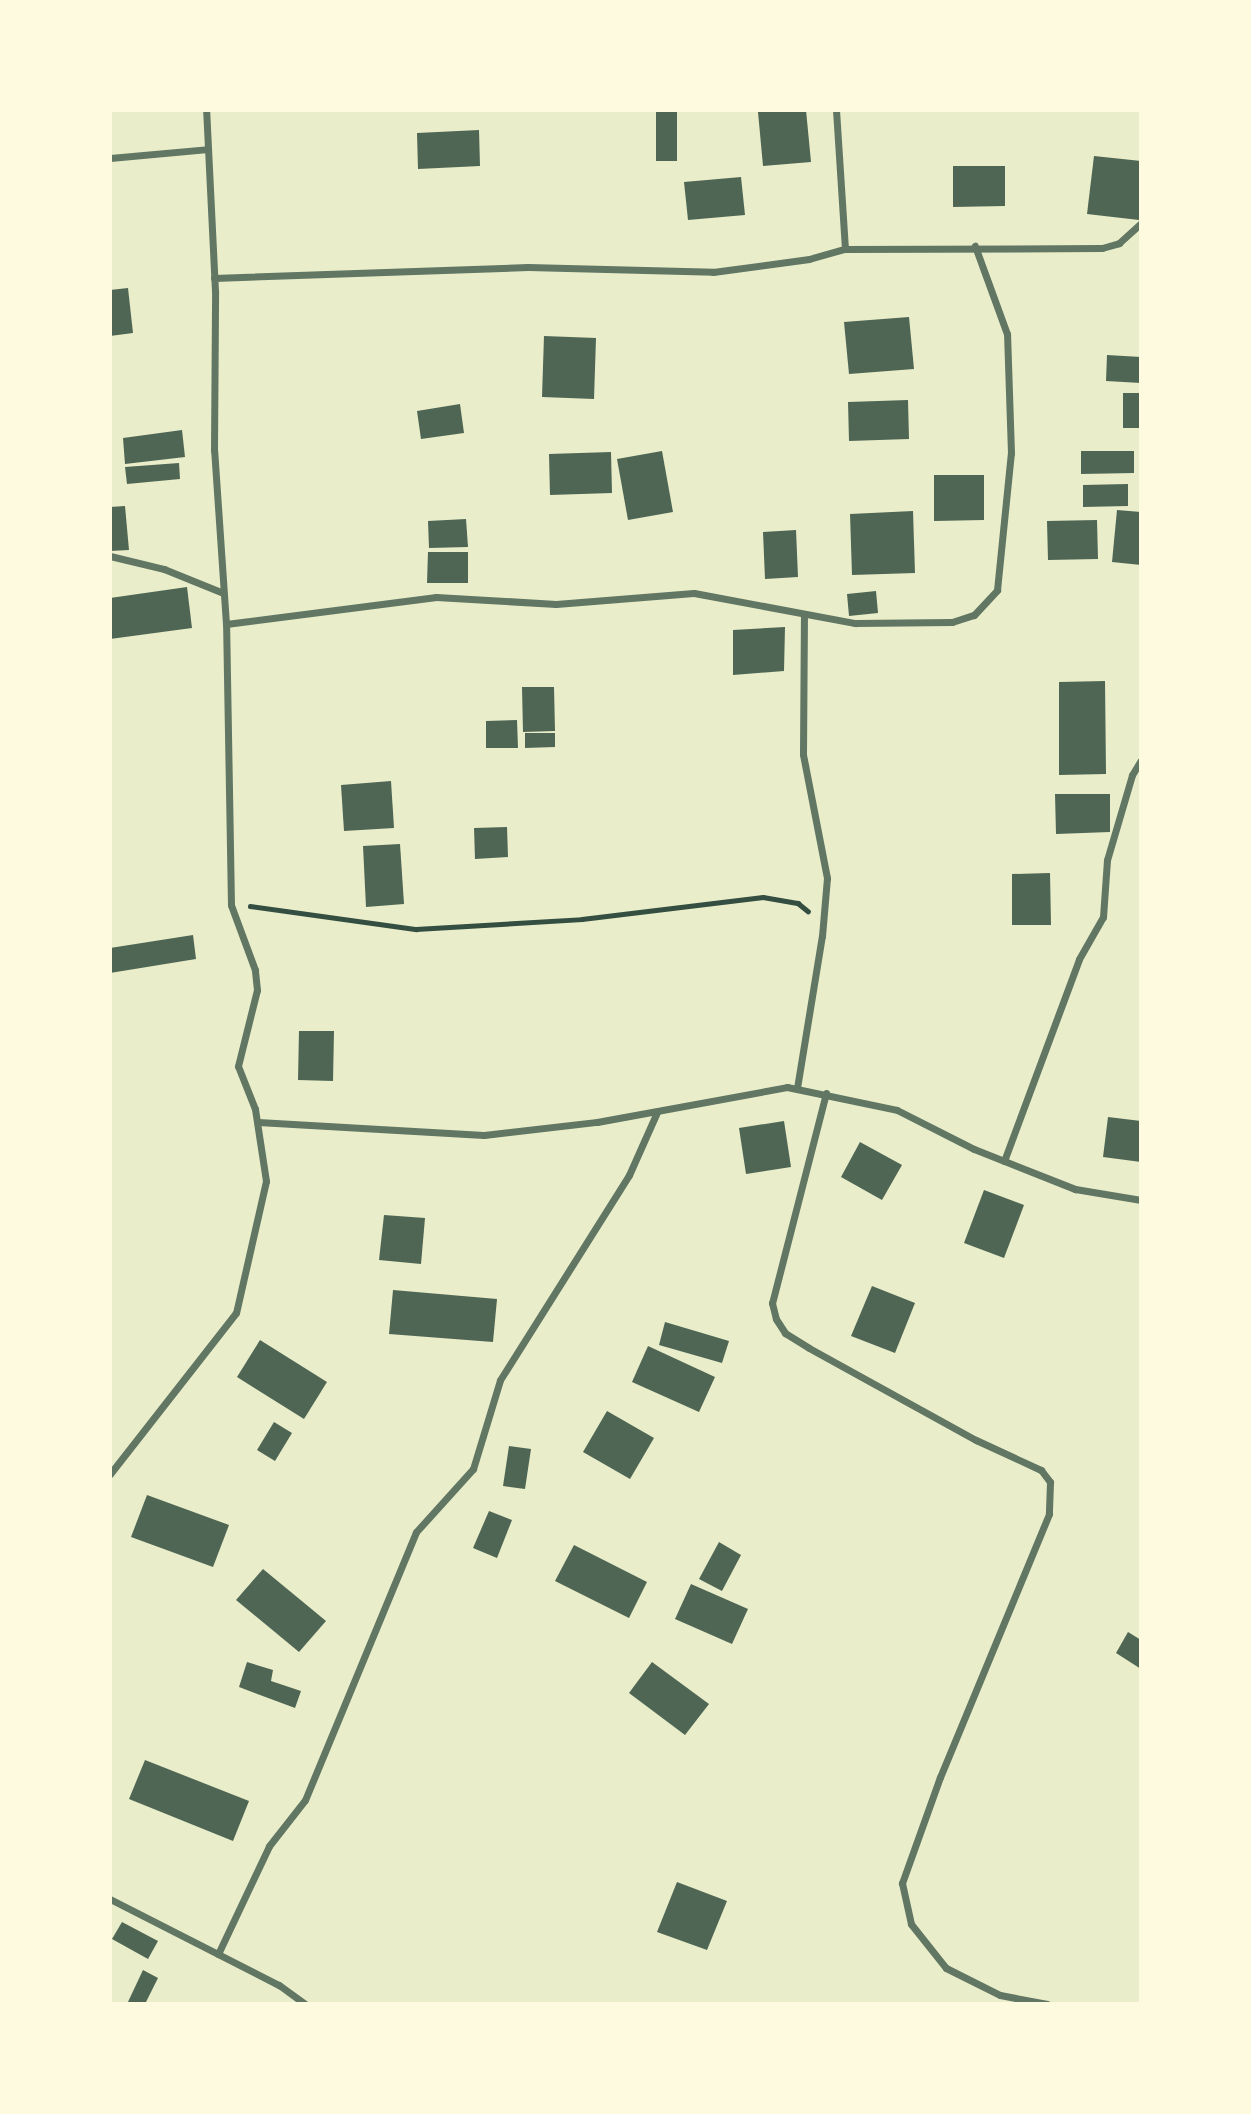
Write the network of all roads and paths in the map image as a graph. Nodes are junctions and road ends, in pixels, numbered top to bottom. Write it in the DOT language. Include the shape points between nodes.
graph roads {
  1 [pos="206,110"];
  2 [pos="836,110"];
  3 [pos="208,149"];
  4 [pos="110,158"];
  5 [pos="1141,223"];
  6 [pos="975,246"];
  7 [pos="845,249"];
  8 [pos="214,278"];
  9 [pos="110,556"];
  10 [pos="223,593"];
  11 [pos="804,614"];
  12 [pos="226,624"];
  13 [pos="1141,760"];
  14 [pos="231,903"];
  15 [pos="823,922"];
  16 [pos="797,1088"];
  17 [pos="826,1093"];
  18 [pos="657,1111"];
  19 [pos="258,1122"];
  20 [pos="1004,1161"];
  21 [pos="1141,1200"];
  22 [pos="110,1474"];
  23 [pos="110,1899"];
  24 [pos="218,1954"];
  25 [pos="305,2004"];
  26 [pos="1047,2004"];
  1 -- 3 [label="street"];
  2 -- 7 [label="street"];
  3 -- 4 [label="street"];
  3 -- 8 [label="street"];
  5 -- 6 [label="street" via="1119,243 1102,248"];
  6 -- 7 [label="street"];
  6 -- 11 [label="street" via="1007,334 1011,453 997,590 974,615 952,622 855,623"];
  7 -- 8 [label="street" via="809,259 713,272 528,267"];
  8 -- 10 [label="street" via="214,450"];
  9 -- 10 [label="street" via="164,569"];
  10 -- 12 [label="street"];
  11 -- 12 [label="street" via="694,593 556,604 436,597"];
  11 -- 15 [label="street" via="803,754 827,878"];
  12 -- 14 [label="street"];
  13 -- 20 [label="street" via="1132,775 1107,860 1103,917 1079,959"];
  14 -- 15 [label="path" via="416,929 582,919 763,897 798,903"];
  14 -- 19 [label="street" via="255,970 257,990 238,1066"];
  15 -- 16 [label="street"];
  16 -- 17 [label="street"];
  16 -- 18 [label="street"];
  17 -- 20 [label="street" via="897,1110"];
  17 -- 26 [label="street" via="772,1303 776,1319 785,1333 809,1348 976,1440 1041,1470 1051,1482 1049,1514 940,1777 902,1883 911,1924 946,1968 1000,1995"];
  18 -- 19 [label="street" via="484,1136"];
  18 -- 24 [label="street" via="629,1175 500,1380 473,1469 416,1532 305,1800 269,1846"];
  19 -- 22 [label="street" via="266,1181 236,1313"];
  20 -- 21 [label="street" via="1076,1189"];
  23 -- 24 [label="street"];
  24 -- 25 [label="street"];
}
